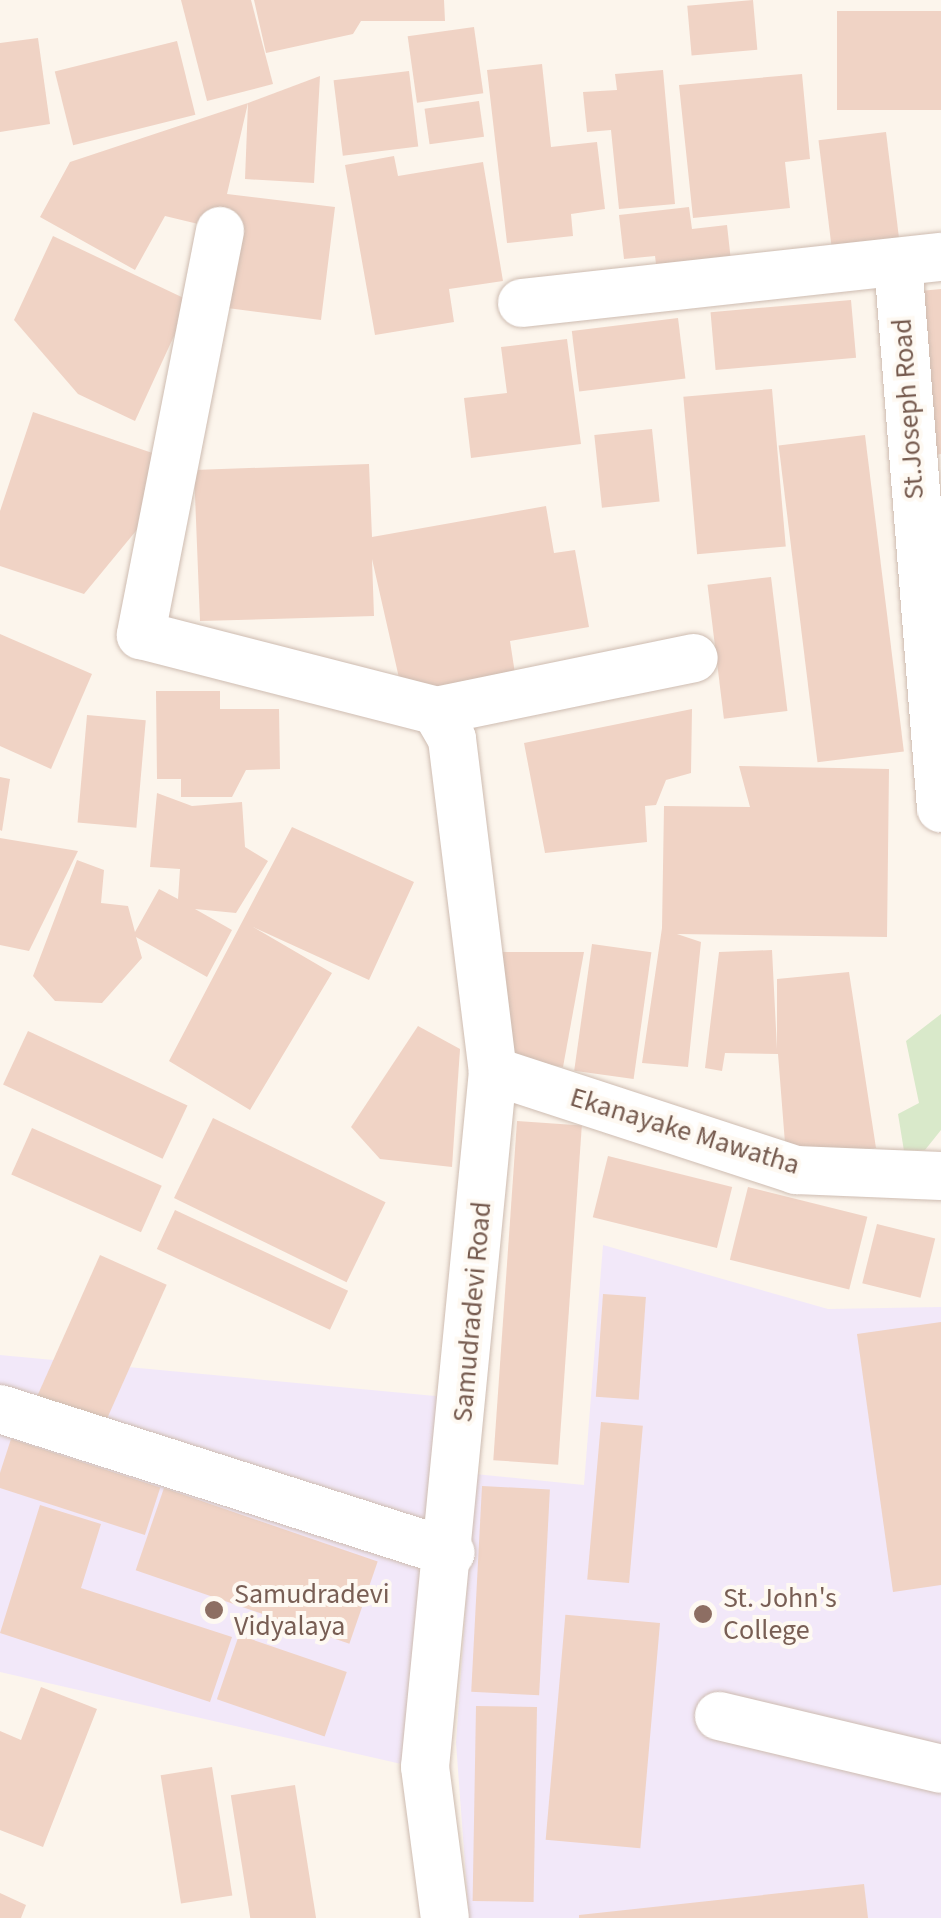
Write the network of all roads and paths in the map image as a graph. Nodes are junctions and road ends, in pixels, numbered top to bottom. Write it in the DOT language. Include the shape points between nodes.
graph roads {
  1 [pos="220,231"];
  2 [pos="919,260"];
  3 [pos="522,303"];
  4 [pos="694,658"];
  5 [pos="436,712"];
  6 [pos="941,808"];
  7 [pos="493,1071"];
  8 [pos="941,1176"];
  9 [pos="0,1409"];
  10 [pos="451,1553"];
  11 [pos="718,1716"];
  12 [pos="941,1769"];
  13 [pos="445,1918"];
  1 -- 5 [label="street" via="137,629"];
  2 -- 3 [label="street"];
  2 -- 6 [label="street, St.Joseph Road" via="929,720"];
  4 -- 5 [label="street"];
  5 -- 7 [label="street, Samudradevi Road" via="452,739"];
  7 -- 8 [label="street, Ekanayake Mawatha" via="796,1170"];
  7 -- 10 [label="street, Samudradevi Road"];
  9 -- 10 [label="street"];
  10 -- 13 [label="street, Samudradevi Road" via="426,1766"];
  11 -- 12 [label="street"];
}
